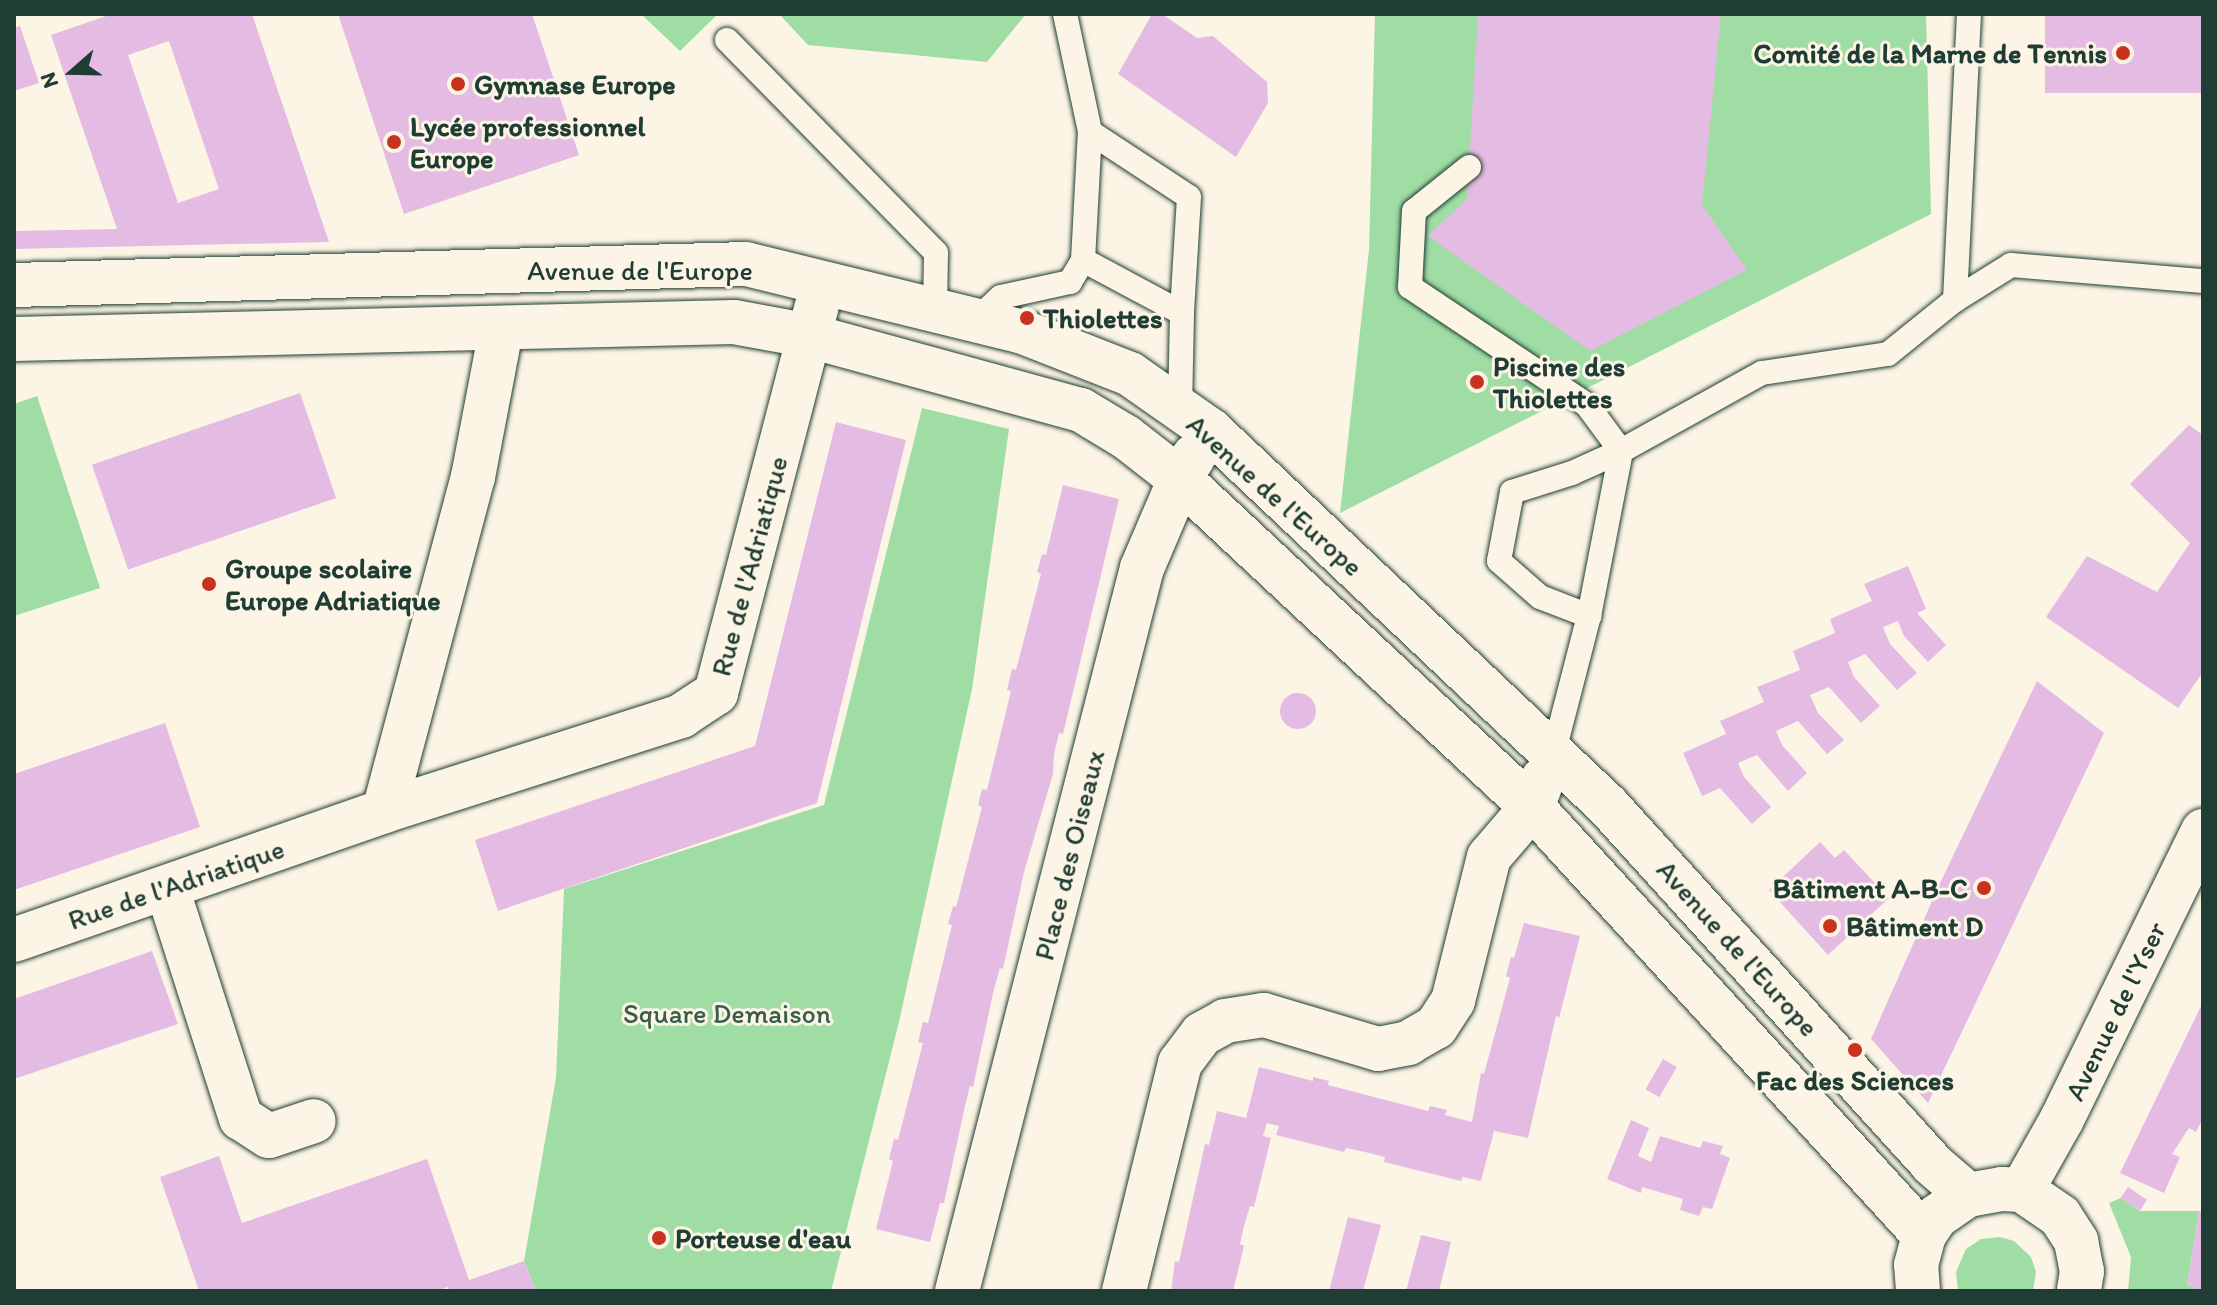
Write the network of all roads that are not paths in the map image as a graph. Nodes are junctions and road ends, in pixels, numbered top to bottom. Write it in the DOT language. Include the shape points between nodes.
graph roads {
  1 [pos="1065,14"];
  2 [pos="1969,14"];
  3 [pos="727,40"];
  4 [pos="1090,132"];
  5 [pos="1469,167"];
  6 [pos="1083,260"];
  7 [pos="2203,281"];
  8 [pos="823,282"];
  9 [pos="14,285"];
  10 [pos="1955,300"];
  11 [pos="1182,313"];
  12 [pos="955,316"];
  13 [pos="501,330"];
  14 [pos="810,336"];
  15 [pos="14,339"];
  16 [pos="1195,420"];
  17 [pos="1621,451"];
  18 [pos="1180,479"];
  19 [pos="1589,616"];
  20 [pos="1553,755"];
  21 [pos="1532,807"];
  22 [pos="384,811"];
  23 [pos="2203,831"];
  24 [pos="167,888"];
  25 [pos="14,940"];
  26 [pos="314,1121"];
  27 [pos="2022,1190"];
  28 [pos="1968,1195"];
  29 [pos="1924,1235"];
  30 [pos="957,1291"];
  31 [pos="1124,1291"];
  32 [pos="1918,1291"];
  33 [pos="2079,1291"];
  1 -- 4 [label="lane"];
  2 -- 10 [label="lane"];
  3 -- 12 [label="lane" via="936,253"];
  4 -- 6 [label="lane"];
  4 -- 11 [label="lane" via="1189,197"];
  5 -- 17 [label="lane" via="1414,211 1410,287 1587,405"];
  6 -- 11 [label="lane"];
  6 -- 12 [label="lane" via="1070,282 1001,297"];
  7 -- 10 [label="lane" via="2011,265"];
  8 -- 9 [label="street, Avenue de l'Europe" via="746,264"];
  8 -- 12 [label="street, Avenue de l'Europe"];
  8 -- 14 [label="street, Rue de l'Adriatique"];
  10 -- 17 [label="lane" via="1888,354 1762,373"];
  11 -- 16 [label="lane"];
  12 -- 16 [label="street, Avenue de l'Europe" via="1023,332 1130,374"];
  13 -- 14 [label="street, Avenue de l'Europe" via="734,322"];
  13 -- 15 [label="street, Avenue de l'Europe"];
  13 -- 22 [label="street" via="473,477"];
  14 -- 18 [label="street, Avenue de l'Europe" via="1081,410"];
  14 -- 22 [label="street, Rue de l'Adriatique" via="716,693 681,716"];
  16 -- 18 [label="street, Place des Oiseaux"];
  16 -- 20 [label="street, Avenue de l'Europe"];
  17 -- 19 [label="lane"];
  17 -- 19 [label="lane" via="1512,492 1499,561 1540,597"];
  18 -- 21 [label="street, Avenue de l'Europe"];
  18 -- 30 [label="street, Place des Oiseaux" via="1142,568"];
  19 -- 20 [label="lane"];
  20 -- 21 [label="street"];
  20 -- 28 [label="street, Avenue de l'Europe" via="1607,805 1932,1164"];
  21 -- 29 [label="street, Avenue de l'Europe"];
  21 -- 31 [label="street" via="1489,857 1453,1001 1436,1027 1408,1043 1378,1049 1264,1015 1225,1021 1202,1034 1180,1063"];
  22 -- 24 [label="street, Rue de l'Adriatique"];
  23 -- 27 [label="street, Avenue de l'Yser"];
  24 -- 25 [label="street, Rue de l'Adriatique"];
  24 -- 26 [label="street" via="241,1118 269,1136"];
  27 -- 28 [label="street"];
  27 -- 33 [label="street" via="2060,1216 2076,1241 2082,1271"];
  28 -- 29 [label="street" via="1936,1217"];
  29 -- 32 [label="street" via="1916,1265"];
}
